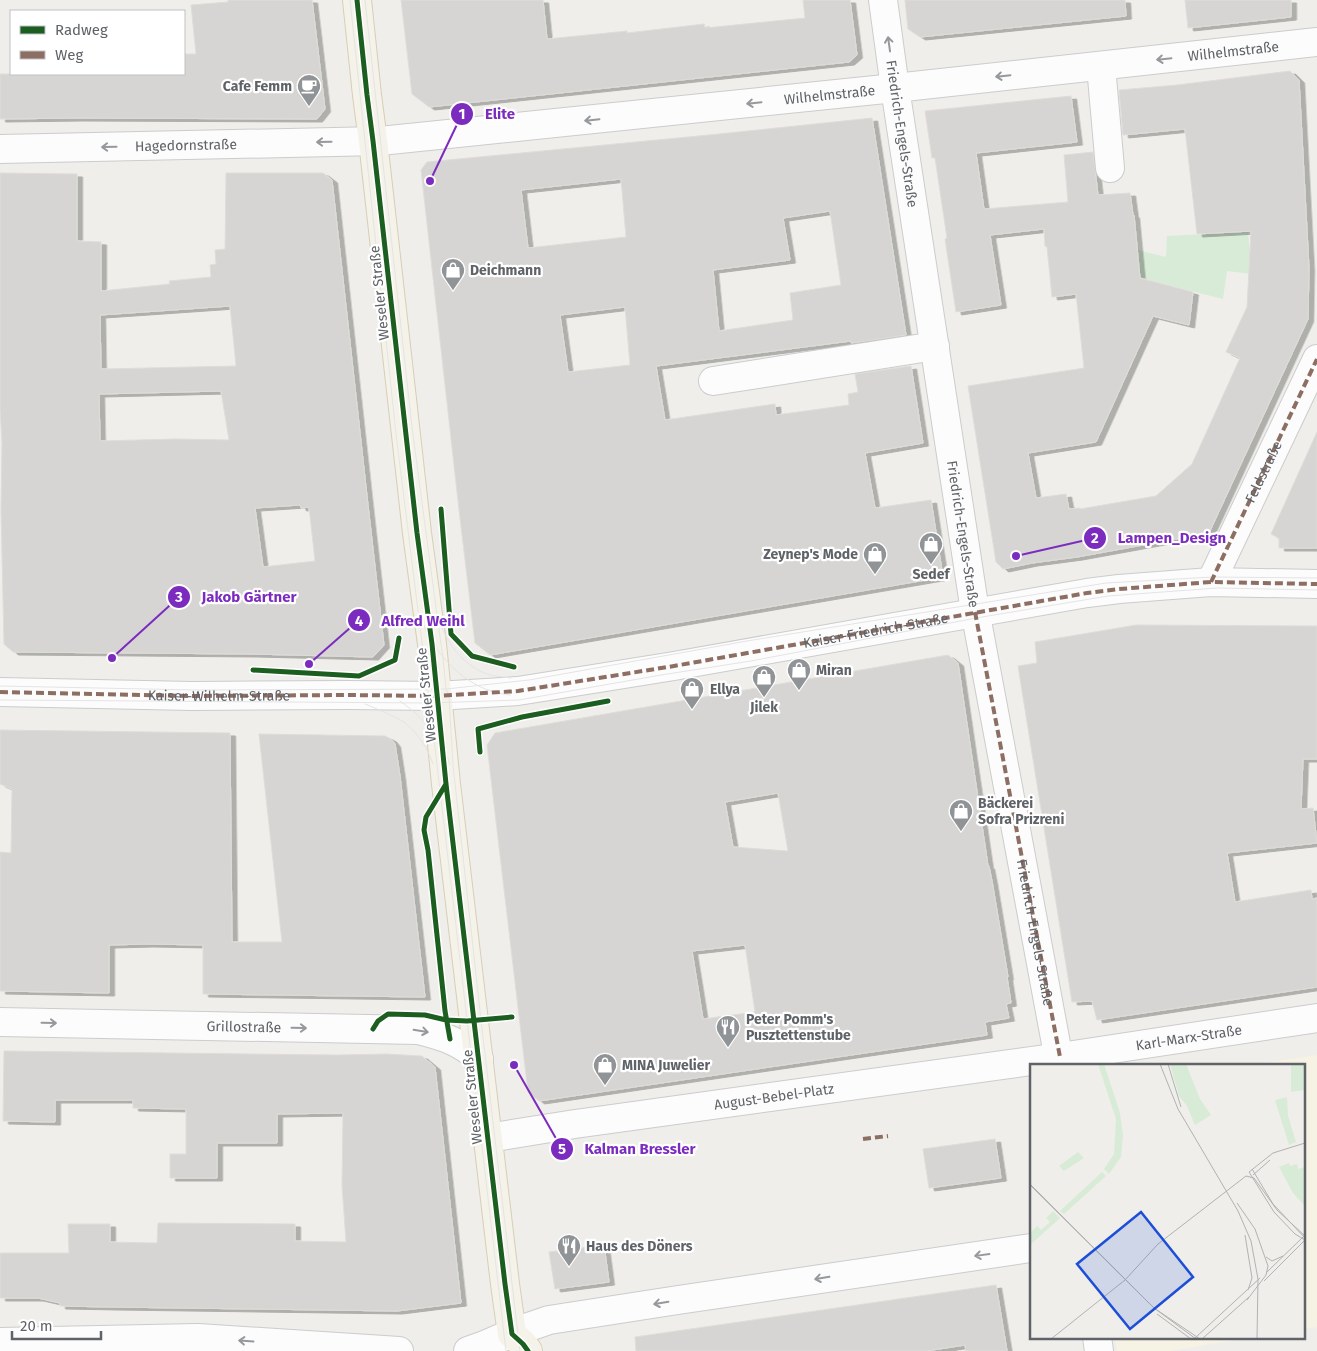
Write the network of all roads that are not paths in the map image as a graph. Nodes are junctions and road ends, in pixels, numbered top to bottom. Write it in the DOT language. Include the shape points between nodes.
graph roads {
  1 [pos="357,0"];
  2 [pos="883,0"];
  3 [pos="1317,42"];
  4 [pos="1101,66"];
  5 [pos="895,88"];
  6 [pos="373,141"];
  7 [pos="0,149"];
  8 [pos="1110,168"];
  9 [pos="934,346"];
  10 [pos="1317,359"];
  11 [pos="713,381"];
  12 [pos="1211,582"];
  13 [pos="1317,584"];
  14 [pos="975,612"];
  15 [pos="0,692"];
  16 [pos="437,696"];
  17 [pos="1317,1018"];
  18 [pos="0,1022"];
  19 [pos="479,1059"];
  20 [pos="1060,1061"];
  21 [pos="1037,1064"];
  22 [pos="1030,1065"];
  23 [pos="488,1138"];
  24 [pos="1030,1248"];
  25 [pos="1097,1338"];
  26 [pos="0,1342"];
  27 [pos="513,1345"];
  28 [pos="399,1351"];
  29 [pos="468,1351"];
  30 [pos="1099,1351"];
  1 -- 6 [label="main road, Weseler Straße"];
  5 -- 2 [label="street, Friedrich-Engels-Straße, one-way"];
  3 -- 4 [label="street, Wilhelmstraße, one-way"];
  4 -- 5 [label="street, Wilhelmstraße, one-way"];
  4 -- 8 [label="street"];
  5 -- 6 [label="street, Wilhelmstraße, one-way"];
  5 -- 9 [label="street, Friedrich-Engels-Straße"];
  6 -- 7 [label="street, Hagedornstraße, one-way"];
  6 -- 16 [label="main road, Weseler Straße"];
  9 -- 11 [label="street"];
  9 -- 14 [label="street, Friedrich-Engels-Straße"];
  10 -- 12 [label="street, Feldstraße"];
  12 -- 13 [label="street, Kaiser-Friedrich-Straße"];
  12 -- 14 [label="street, Kaiser-Friedrich-Straße" via="1087,593"];
  14 -- 16 [label="street, Kaiser-Friedrich-Straße" via="528,690"];
  14 -- 20 [label="street, Friedrich-Engels-Straße"];
  15 -- 16 [label="street, Kaiser-Wilhelm-Straße"];
  16 -- 19 [label="main road, Weseler Straße"];
  17 -- 20 [label="street, Karl-Marx-Straße"];
  18 -- 19 [label="street, Grillostraße, one-way" via="418,1030 460,1044"];
  19 -- 23 [label="main road, Weseler Straße"];
  20 -- 21 [label="street, August-Bebel-Platz"];
  22 -- 23 [label="street, August-Bebel-Platz"];
  23 -- 27 [label="main road, Weseler Straße"];
  24 -- 27 [label="street, one-way" via="549,1320"];
  25 -- 30 [label="street"];
  28 -- 26 [label="street, one-way" via="198,1338"];
  27 -- 29 [label="street"];
}
